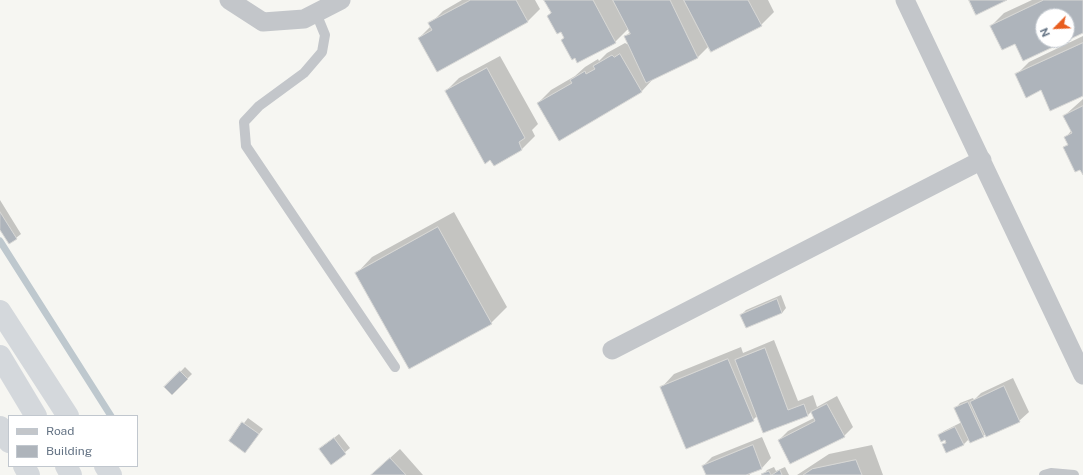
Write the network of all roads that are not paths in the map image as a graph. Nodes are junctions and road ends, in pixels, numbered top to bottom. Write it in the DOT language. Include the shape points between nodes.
graph roads {
  1 [pos="229,0"];
  2 [pos="341,0"];
  3 [pos="905,0"];
  4 [pos="316,13"];
  5 [pos="982,160"];
  6 [pos="0,311"];
  7 [pos="612,350"];
  8 [pos="0,356"];
  9 [pos="395,366"];
  10 [pos="1083,375"];
  11 [pos="35,415"];
  12 [pos="67,415"];
  13 [pos="0,428"];
  14 [pos="8,440"];
  15 [pos="1044,475"];
  16 [pos="1074,475"];
  1 -- 4 [label="street" via="263,22 304,19"];
  2 -- 4 [label="street"];
  3 -- 5 [label="street"];
  4 -- 9 [label="lane" via="325,35 322,52 304,73 259,106 244,122 246,146"];
  5 -- 7 [label="street"];
  5 -- 10 [label="street"];
  6 -- 12 [label="highway"];
  8 -- 11 [label="highway"];
  13 -- 14 [label="highway"];
  15 -- 16 [label="lane"];
}
